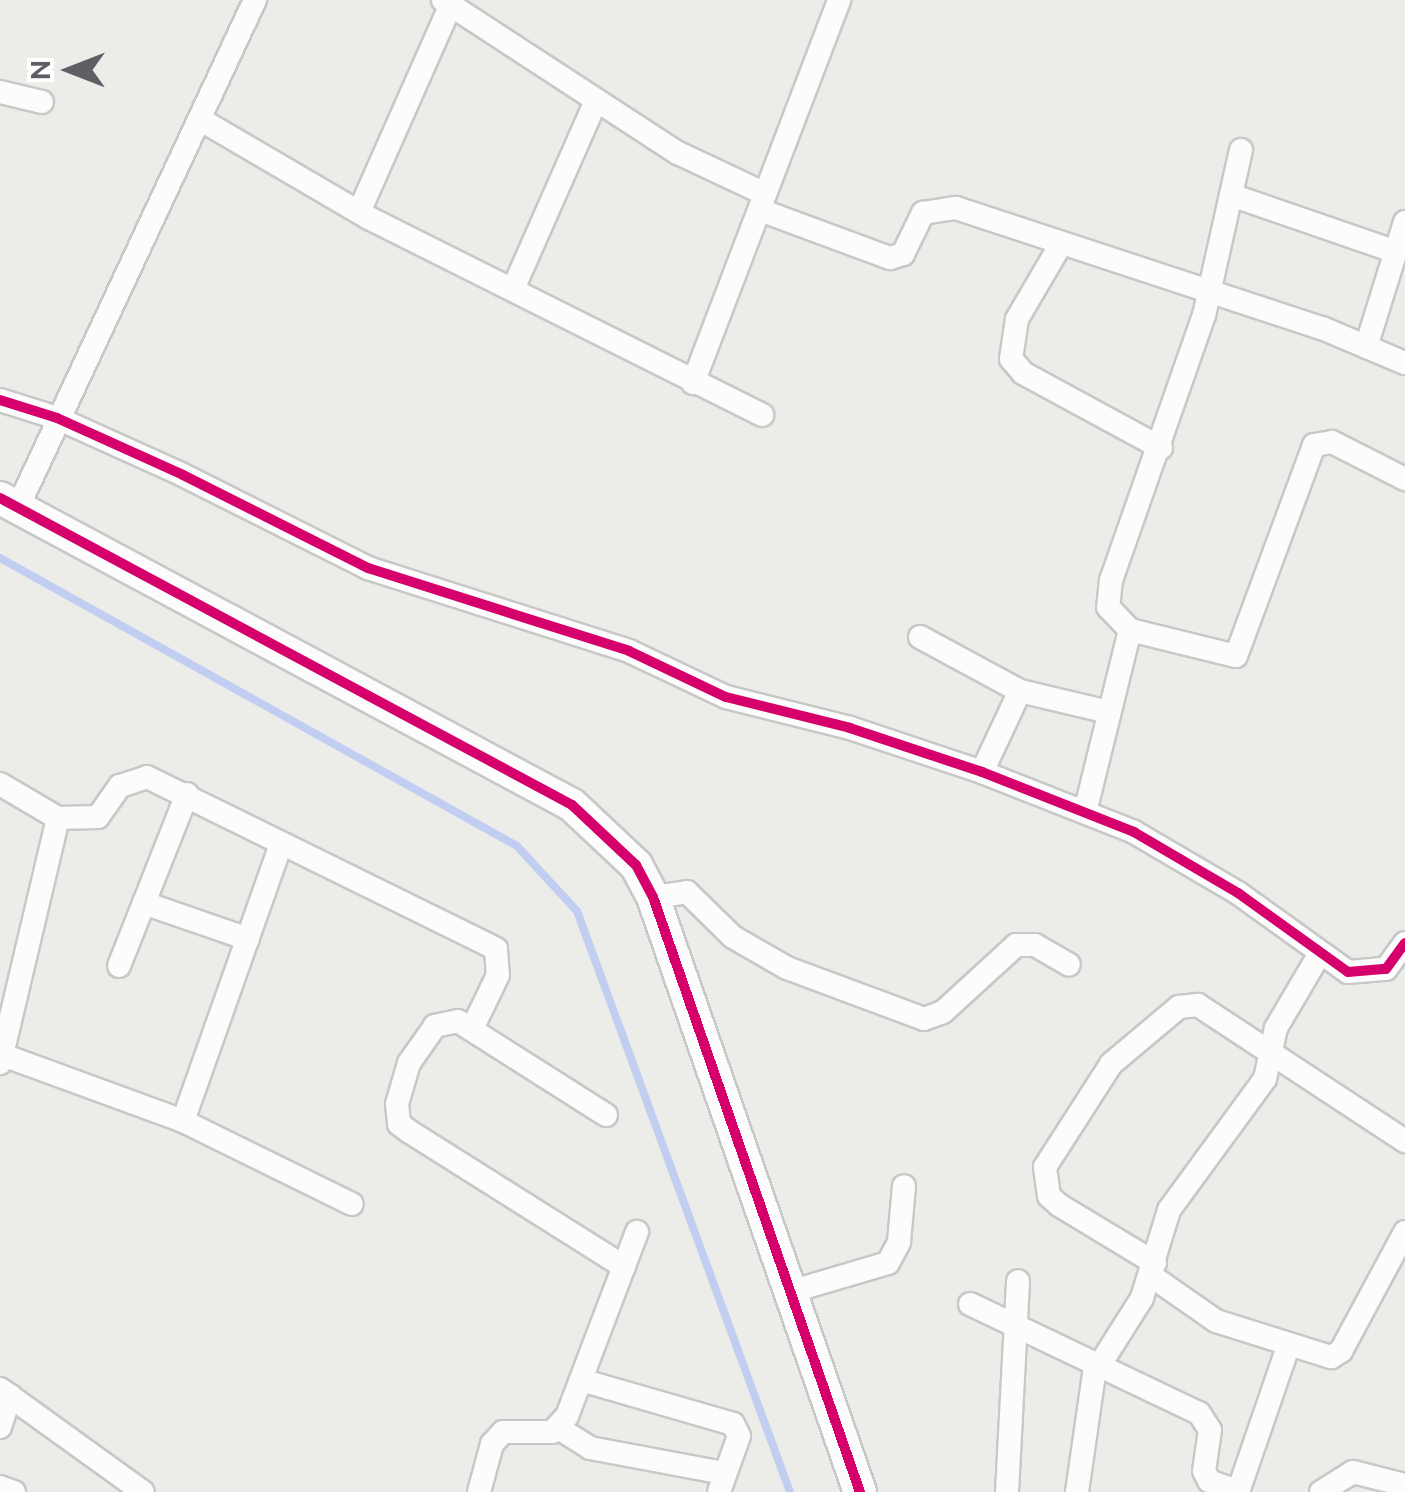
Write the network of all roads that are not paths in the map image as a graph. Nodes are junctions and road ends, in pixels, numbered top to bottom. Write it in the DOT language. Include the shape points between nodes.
graph roads {
  1 [pos="255,0"];
  2 [pos="839,0"];
  3 [pos="447,2"];
  4 [pos="0,92"];
  5 [pos="596,100"];
  6 [pos="42,102"];
  7 [pos="203,120"];
  8 [pos="1241,150"];
  9 [pos="1231,195"];
  10 [pos="763,202"];
  11 [pos="359,212"];
  12 [pos="1405,222"];
  13 [pos="1061,244"];
  14 [pos="1394,251"];
  15 [pos="513,290"];
  16 [pos="1210,292"];
  17 [pos="1366,347"];
  18 [pos="1405,363"];
  19 [pos="693,384"];
  20 [pos="0,400"];
  21 [pos="762,415"];
  22 [pos="58,418"];
  23 [pos="1161,448"];
  24 [pos="1405,479"];
  25 [pos="9,502"];
  26 [pos="1130,630"];
  27 [pos="920,637"];
  28 [pos="1020,691"];
  29 [pos="1109,712"];
  30 [pos="982,772"];
  31 [pos="0,784"];
  32 [pos="187,794"];
  33 [pos="1086,812"];
  34 [pos="58,818"];
  35 [pos="281,845"];
  36 [pos="653,897"];
  37 [pos="144,903"];
  38 [pos="248,939"];
  39 [pos="1405,944"];
  40 [pos="1319,955"];
  41 [pos="1069,965"];
  42 [pos="120,966"];
  43 [pos="472,1029"];
  44 [pos="1,1058"];
  45 [pos="1272,1059"];
  46 [pos="606,1115"];
  47 [pos="183,1121"];
  48 [pos="1405,1142"];
  49 [pos="904,1186"];
  50 [pos="352,1204"];
  51 [pos="637,1232"];
  52 [pos="1405,1232"];
  53 [pos="624,1267"];
  54 [pos="1152,1270"];
  55 [pos="1018,1281"];
  56 [pos="793,1291"];
  57 [pos="970,1304"];
  58 [pos="1016,1324"];
  59 [pos="1288,1347"];
  60 [pos="1100,1364"];
  61 [pos="581,1380"];
  62 [pos="5,1392"];
  63 [pos="0,1427"];
  64 [pos="560,1429"];
  65 [pos="722,1482"];
  66 [pos="1405,1485"];
  67 [pos="0,1487"];
  68 [pos="14,1492"];
  69 [pos="143,1492"];
  70 [pos="479,1492"];
  71 [pos="860,1492"];
  72 [pos="1006,1492"];
  73 [pos="1076,1492"];
  74 [pos="1238,1492"];
  75 [pos="1321,1492"];
  1 -- 7 [label="street"];
  2 -- 10 [label="street"];
  3 -- 5 [label="street"];
  3 -- 11 [label="street"];
  4 -- 6 [label="street"];
  5 -- 10 [label="street"];
  5 -- 15 [label="street"];
  7 -- 11 [label="street"];
  7 -- 22 [label="street"];
  8 -- 9 [label="street"];
  9 -- 14 [label="street"];
  9 -- 16 [label="street"];
  10 -- 13 [label="street" via="890,258 903,254 923,213 935,207"];
  10 -- 19 [label="street"];
  11 -- 15 [label="street"];
  12 -- 14 [label="street"];
  13 -- 16 [label="street"];
  13 -- 23 [label="street" via="1017,319 1010,359 1023,374"];
  14 -- 17 [label="street"];
  15 -- 19 [label="street"];
  16 -- 17 [label="street"];
  16 -- 23 [label="street"];
  17 -- 18 [label="street"];
  19 -- 21 [label="street"];
  20 -- 22 [label="street"];
  22 -- 25 [label="street"];
  22 -- 30 [label="street" via="368,568 630,651 726,697 850,728"];
  23 -- 26 [label="street" via="1106,596"];
  24 -- 26 [label="street" via="1320,440 1236,656"];
  25 -- 36 [label="street" via="572,805 636,864"];
  26 -- 29 [label="street"];
  27 -- 28 [label="street"];
  28 -- 29 [label="street"];
  28 -- 30 [label="street"];
  29 -- 33 [label="street"];
  30 -- 33 [label="street"];
  31 -- 34 [label="street"];
  32 -- 34 [label="street" via="146,778 120,786 98,818"];
  32 -- 35 [label="street"];
  32 -- 37 [label="street"];
  33 -- 40 [label="street" via="1238,894"];
  34 -- 44 [label="street"];
  35 -- 38 [label="street"];
  35 -- 43 [label="street" via="496,949 498,975"];
  36 -- 41 [label="street" via="687,892 734,936 787,968 924,1019 943,1012 1016,945 1036,946"];
  36 -- 56 [label="street"];
  37 -- 38 [label="street"];
  37 -- 42 [label="street"];
  38 -- 47 [label="street"];
  39 -- 40 [label="street" via="1386,969 1371,973 1348,972"];
  40 -- 45 [label="street" via="1276,1028"];
  43 -- 46 [label="street"];
  43 -- 53 [label="street" via="458,1021 435,1026 410,1064 396,1104 400,1124"];
  44 -- 47 [label="street"];
  45 -- 48 [label="street"];
  45 -- 54 [label="street" via="1265,1079 1169,1210"];
  45 -- 54 [label="street" via="1190,1002 1132,1039 1044,1167 1049,1196"];
  47 -- 50 [label="street"];
  49 -- 56 [label="street" via="898,1242 888,1263"];
  51 -- 53 [label="street"];
  52 -- 59 [label="street" via="1341,1351 1323,1358"];
  53 -- 61 [label="street"];
  54 -- 59 [label="street" via="1216,1321"];
  54 -- 60 [label="street"];
  55 -- 58 [label="street"];
  56 -- 71 [label="street"];
  57 -- 58 [label="street"];
  58 -- 60 [label="street"];
  58 -- 72 [label="street"];
  59 -- 74 [label="street"];
  60 -- 73 [label="street" via="1089,1388"];
  60 -- 74 [label="street" via="1199,1414 1210,1430 1204,1471 1209,1481"];
  61 -- 64 [label="street"];
  61 -- 65 [label="street" via="733,1424 739,1436"];
  62 -- 63 [label="street"];
  62 -- 69 [label="street"];
  64 -- 65 [label="street" via="590,1448"];
  64 -- 70 [label="street" via="503,1432 492,1444"];
  66 -- 75 [label="street" via="1353,1472"];
  67 -- 68 [label="street"];
}
